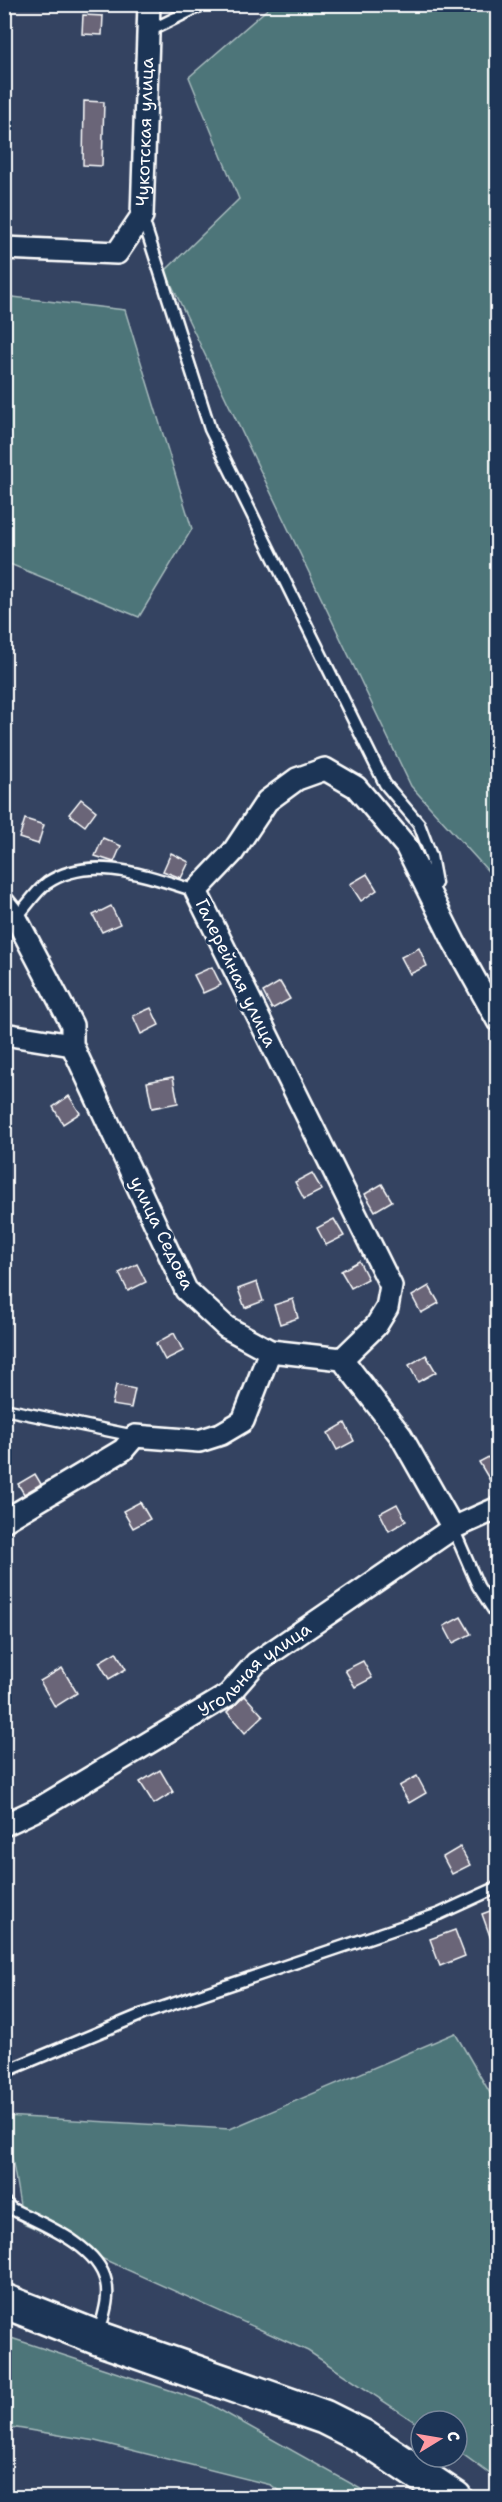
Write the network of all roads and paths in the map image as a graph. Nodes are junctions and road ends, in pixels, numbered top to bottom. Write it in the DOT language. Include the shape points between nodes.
graph roads {
  1 [pos="149,4"];
  2 [pos="204,4"];
  3 [pos="149,31"];
  4 [pos="142,216"];
  5 [pos="4,248"];
  6 [pos="195,891"];
  7 [pos="429,892"];
  8 [pos="10,910"];
  9 [pos="498,1021"];
  10 [pos="4,1034"];
  11 [pos="72,1045"];
  12 [pos="270,1351"];
  13 [pos="342,1359"];
  14 [pos="4,1408"];
  15 [pos="135,1436"];
  16 [pos="498,1508"];
  17 [pos="4,1521"];
  18 [pos="453,1528"];
  19 [pos="498,1617"];
  20 [pos="4,1825"];
  21 [pos="498,1887"];
  22 [pos="4,2072"];
  23 [pos="4,2202"];
  24 [pos="4,2301"];
  25 [pos="98,2338"];
  26 [pos="454,2498"];
  1 -- 3 [label="street, Чукотская улица"];
  2 -- 3 [label="lane"];
  3 -- 4 [label="street, Чукотская улица"];
  4 -- 5 [label="street, Чукотская улица" via="117,253"];
  4 -- 7 [label="lane" via="210,429 385,784 419,824 436,883"];
  6 -- 7 [label="street, Галерейная улица" via="233,852 267,801 297,779 325,769 356,787 406,846"];
  6 -- 8 [label="lane" via="104,868 79,869 47,884"];
  6 -- 13 [label="street, Галерейная улица" via="391,1286 387,1308 376,1326"];
  7 -- 9 [label="street, Галерейная улица"];
  8 -- 11 [label="street, улица Седова" via="72,1025"];
  10 -- 11 [label="street"];
  11 -- 12 [label="street, улица Седова" via="186,1290 226,1327"];
  12 -- 13 [label="street, улица Седова"];
  12 -- 15 [label="street" via="243,1421 199,1441"];
  13 -- 18 [label="street" via="401,1436"];
  14 -- 15 [label="lane"];
  15 -- 17 [label="street" via="123,1450"];
  16 -- 18 [label="street, Угольная улица"];
  18 -- 19 [label="lane" via="478,1586"];
  18 -- 20 [label="street, Угольная улица" via="256,1663 228,1695 40,1808"];
  21 -- 22 [label="lane" via="439,1914 143,2014"];
  23 -- 25 [label="lane" via="73,2239 101,2270 106,2283 106,2305"];
  24 -- 25 [label="main road"];
  25 -- 26 [label="main road" via="324,2417 362,2436"];
}
